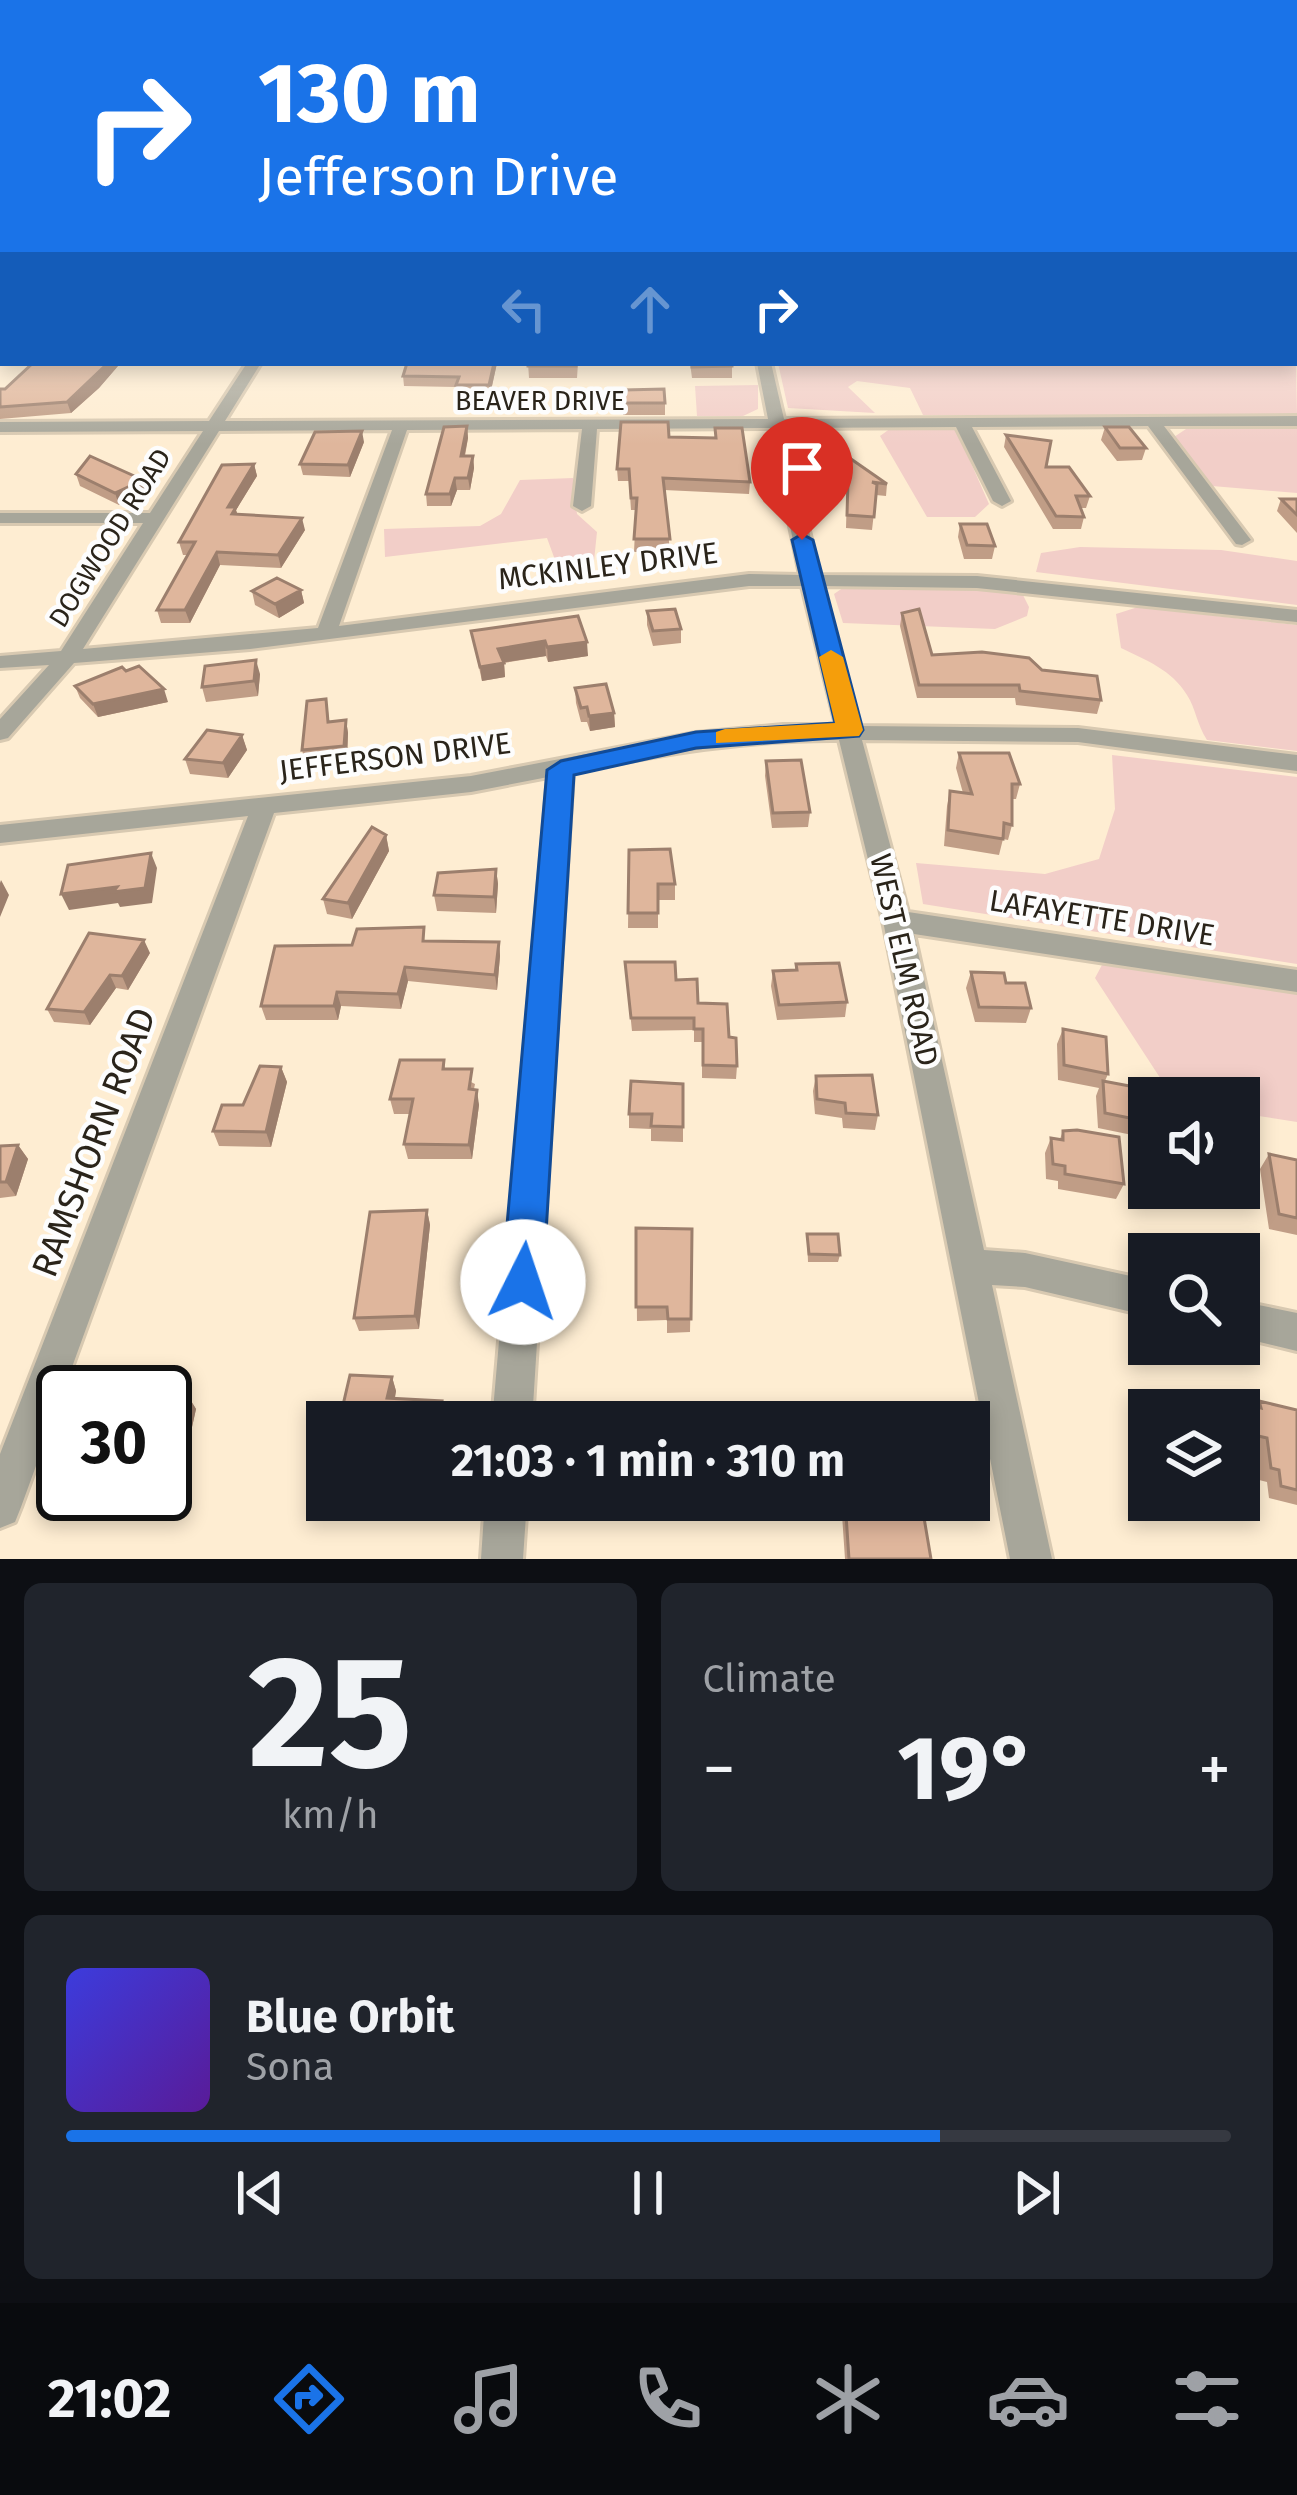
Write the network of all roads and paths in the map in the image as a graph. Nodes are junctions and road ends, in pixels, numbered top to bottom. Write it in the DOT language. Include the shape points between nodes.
graph roads {
  1 [pos="252,366"];
  2 [pos="765,366"];
  3 [pos="1297,421"];
  4 [pos="961,422"];
  5 [pos="1153,422"];
  6 [pos="778,424"];
  7 [pos="590,425"];
  8 [pos="212,426"];
  9 [pos="400,426"];
  10 [pos="0,427"];
  11 [pos="1002,501"];
  12 [pos="582,506"];
  13 [pos="0,518"];
  14 [pos="154,518"];
  15 [pos="1242,540"];
  16 [pos="810,579"];
  17 [pos="1297,616"];
  18 [pos="327,632"];
  19 [pos="65,659"];
  20 [pos="0,662"];
  21 [pos="850,730"];
  22 [pos="0,733"];
  23 [pos="1297,764"];
  24 [pos="561,770"];
  25 [pos="264,806"];
  26 [pos="0,834"];
  27 [pos="897,921"];
  28 [pos="1297,981"];
  29 [pos="970,1267"];
  30 [pos="1128,1293"];
  31 [pos="1260,1323"];
  32 [pos="1297,1331"];
  33 [pos="514,1401"];
  34 [pos="0,1507"];
  35 [pos="505,1521"];
  36 [pos="502,1559"];
  37 [pos="1031,1559"];
  1 -- 8 [label="street, DOGWOOD ROAD"];
  2 -- 6 [label="street, WEST ELM ROAD"];
  3 -- 5 [label="street, BEAVER DRIVE"];
  4 -- 5 [label="street, BEAVER DRIVE"];
  4 -- 6 [label="street, BEAVER DRIVE"];
  4 -- 11 [label="street"];
  5 -- 15 [label="street"];
  6 -- 7 [label="street, BEAVER DRIVE"];
  6 -- 16 [label="street, WEST ELM ROAD"];
  7 -- 9 [label="street, BEAVER DRIVE"];
  7 -- 12 [label="street"];
  8 -- 9 [label="street, BEAVER DRIVE"];
  8 -- 10 [label="street, BEAVER DRIVE"];
  8 -- 14 [label="street, DOGWOOD ROAD"];
  9 -- 18 [label="street"];
  13 -- 14 [label="street"];
  14 -- 19 [label="street, DOGWOOD ROAD"];
  16 -- 17 [label="street, MCKINLEY DRIVE" via="1050,586"];
  16 -- 18 [label="street, MCKINLEY DRIVE" via="674,587"];
  16 -- 21 [label="street, WEST ELM ROAD"];
  18 -- 19 [label="street, MCKINLEY DRIVE"];
  19 -- 20 [label="street, MCKINLEY DRIVE"];
  19 -- 22 [label="street, DOGWOOD ROAD"];
  21 -- 23 [label="street, JEFFERSON DRIVE" via="1078,735"];
  21 -- 24 [label="street, JEFFERSON DRIVE" via="696,740"];
  21 -- 27 [label="street, WEST ELM ROAD"];
  24 -- 25 [label="street, JEFFERSON DRIVE"];
  24 -- 33 [label="street"];
  25 -- 26 [label="street, JEFFERSON DRIVE"];
  25 -- 34 [label="street, RAMSHORN ROAD"];
  27 -- 28 [label="street, LAFAYETTE DRIVE"];
  27 -- 29 [label="street, WEST ELM ROAD"];
  29 -- 30 [label="street"];
  29 -- 37 [label="street, WEST ELM ROAD"];
  31 -- 32 [label="street"];
  35 -- 36 [label="street"];
}
